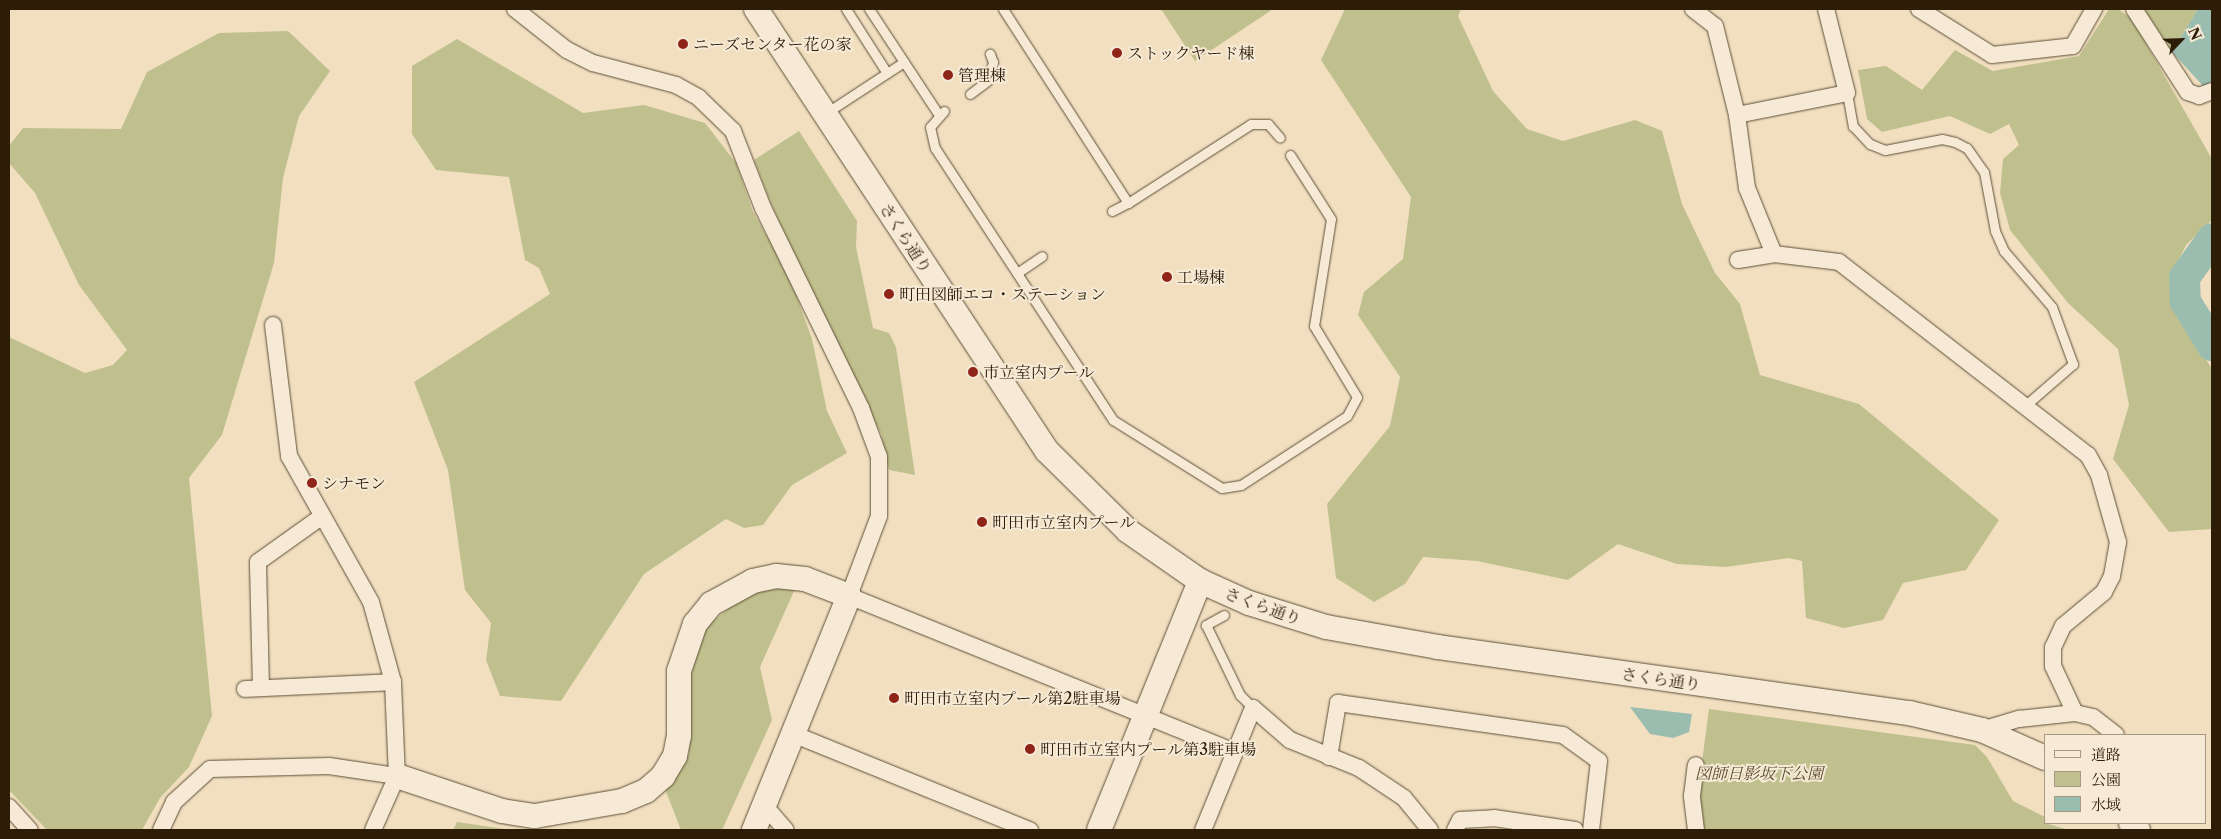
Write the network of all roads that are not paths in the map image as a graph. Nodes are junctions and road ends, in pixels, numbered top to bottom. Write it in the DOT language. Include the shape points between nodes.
graph roads {
  1 [pos="515,9"];
  2 [pos="756,9"];
  3 [pos="846,9"];
  4 [pos="869,9"];
  5 [pos="1003,9"];
  6 [pos="1693,9"];
  7 [pos="1826,9"];
  8 [pos="1919,9"];
  9 [pos="2094,9"];
  10 [pos="2134,9"];
  11 [pos="990,54"];
  12 [pos="904,62"];
  13 [pos="887,73"];
  14 [pos="2212,91"];
  15 [pos="1847,93"];
  16 [pos="970,94"];
  17 [pos="826,113"];
  18 [pos="1737,115"];
  19 [pos="1280,138"];
  20 [pos="1290,155"];
  21 [pos="1128,203"];
  22 [pos="1112,211"];
  23 [pos="1774,254"];
  24 [pos="1042,256"];
  25 [pos="1738,260"];
  26 [pos="1017,273"];
  27 [pos="274,326"];
  28 [pos="2027,404"];
  29 [pos="321,516"];
  30 [pos="1200,580"];
  31 [pos="849,596"];
  32 [pos="1224,615"];
  33 [pos="393,682"];
  34 [pos="1253,708"];
  35 [pos="2075,713"];
  36 [pos="1146,715"];
  37 [pos="1982,730"];
  38 [pos="793,734"];
  39 [pos="2115,734"];
  40 [pos="1235,752"];
  41 [pos="1329,757"];
  42 [pos="2044,758"];
  43 [pos="1696,765"];
  44 [pos="397,776"];
  45 [pos="764,805"];
  46 [pos="9,808"];
  47 [pos="30,830"];
  48 [pos="161,830"];
  49 [pos="373,830"];
  50 [pos="754,830"];
  51 [pos="786,830"];
  52 [pos="1030,830"];
  53 [pos="1099,830"];
  54 [pos="1203,830"];
  55 [pos="1430,830"];
  56 [pos="1456,830"];
  57 [pos="1575,830"];
  58 [pos="1591,830"];
  59 [pos="1696,830"];
  1 -- 31 [label="street" via="567,50 593,63 676,85 699,98 733,131 763,208 861,408 878,458 878,516"];
  2 -- 17 [label="street, さくら通り"];
  3 -- 13 [label="lane"];
  4 -- 12 [label="lane"];
  5 -- 21 [label="lane"];
  6 -- 18 [label="street" via="1715,26"];
  7 -- 15 [label="street"];
  8 -- 9 [label="street" via="1992,55 2073,46"];
  10 -- 14 [label="street" via="2188,92 2199,96"];
  11 -- 16 [label="lane" via="993,62 987,81"];
  12 -- 13 [label="lane"];
  12 -- 26 [label="lane" via="941,113 930,127 935,148"];
  13 -- 17 [label="lane"];
  15 -- 18 [label="street"];
  15 -- 28 [label="lane" via="1853,126 1870,144 1885,150 1942,139 1955,142 1967,148 1984,172 1995,231 2004,251 2052,307 2073,364"];
  17 -- 30 [label="street, さくら通り" via="1047,451 1128,531"];
  18 -- 23 [label="street" via="1747,188"];
  19 -- 21 [label="lane" via="1268,124 1251,124"];
  20 -- 26 [label="lane" via="1331,219 1314,326 1357,397 1347,416 1233,489 1222,488 1118,425"];
  21 -- 22 [label="lane"];
  23 -- 25 [label="street"];
  23 -- 28 [label="street" via="1839,262"];
  24 -- 26 [label="lane"];
  27 -- 29 [label="street" via="289,456"];
  28 -- 35 [label="street" via="2088,455 2099,475 2118,542 2112,576 2104,592 2062,626 2054,646 2053,666"];
  29 -- 33 [label="street" via="371,602"];
  29 -- 33 [label="street" via="258,562 253,689"];
  30 -- 36 [label="street"];
  30 -- 37 [label="street, さくら通り" via="1291,618 1354,632 1909,713"];
  31 -- 36 [label="street"];
  31 -- 38 [label="street"];
  31 -- 44 [label="street" via="805,579 776,576 731,590 711,604 684,647 674,756 663,776 646,791 622,801 535,816 502,811"];
  32 -- 34 [label="lane" via="1206,624 1240,695"];
  33 -- 44 [label="street"];
  34 -- 40 [label="street"];
  34 -- 41 [label="street" via="1290,740"];
  35 -- 37 [label="street" via="2018,719"];
  35 -- 39 [label="street" via="2093,717"];
  36 -- 40 [label="street"];
  36 -- 53 [label="street"];
  37 -- 42 [label="street, さくら通り"];
  38 -- 45 [label="street"];
  38 -- 52 [label="street"];
  40 -- 54 [label="street"];
  41 -- 55 [label="street" via="1359,768 1404,798"];
  41 -- 58 [label="street" via="1338,702 1563,735 1599,761"];
  43 -- 59 [label="street" via="1692,796"];
  44 -- 48 [label="street" via="329,766 210,769 174,802"];
  44 -- 49 [label="street"];
  45 -- 50 [label="street"];
  45 -- 51 [label="street"];
  46 -- 47 [label="street"];
  56 -- 57 [label="street" via="1460,820 1494,818"];
}
